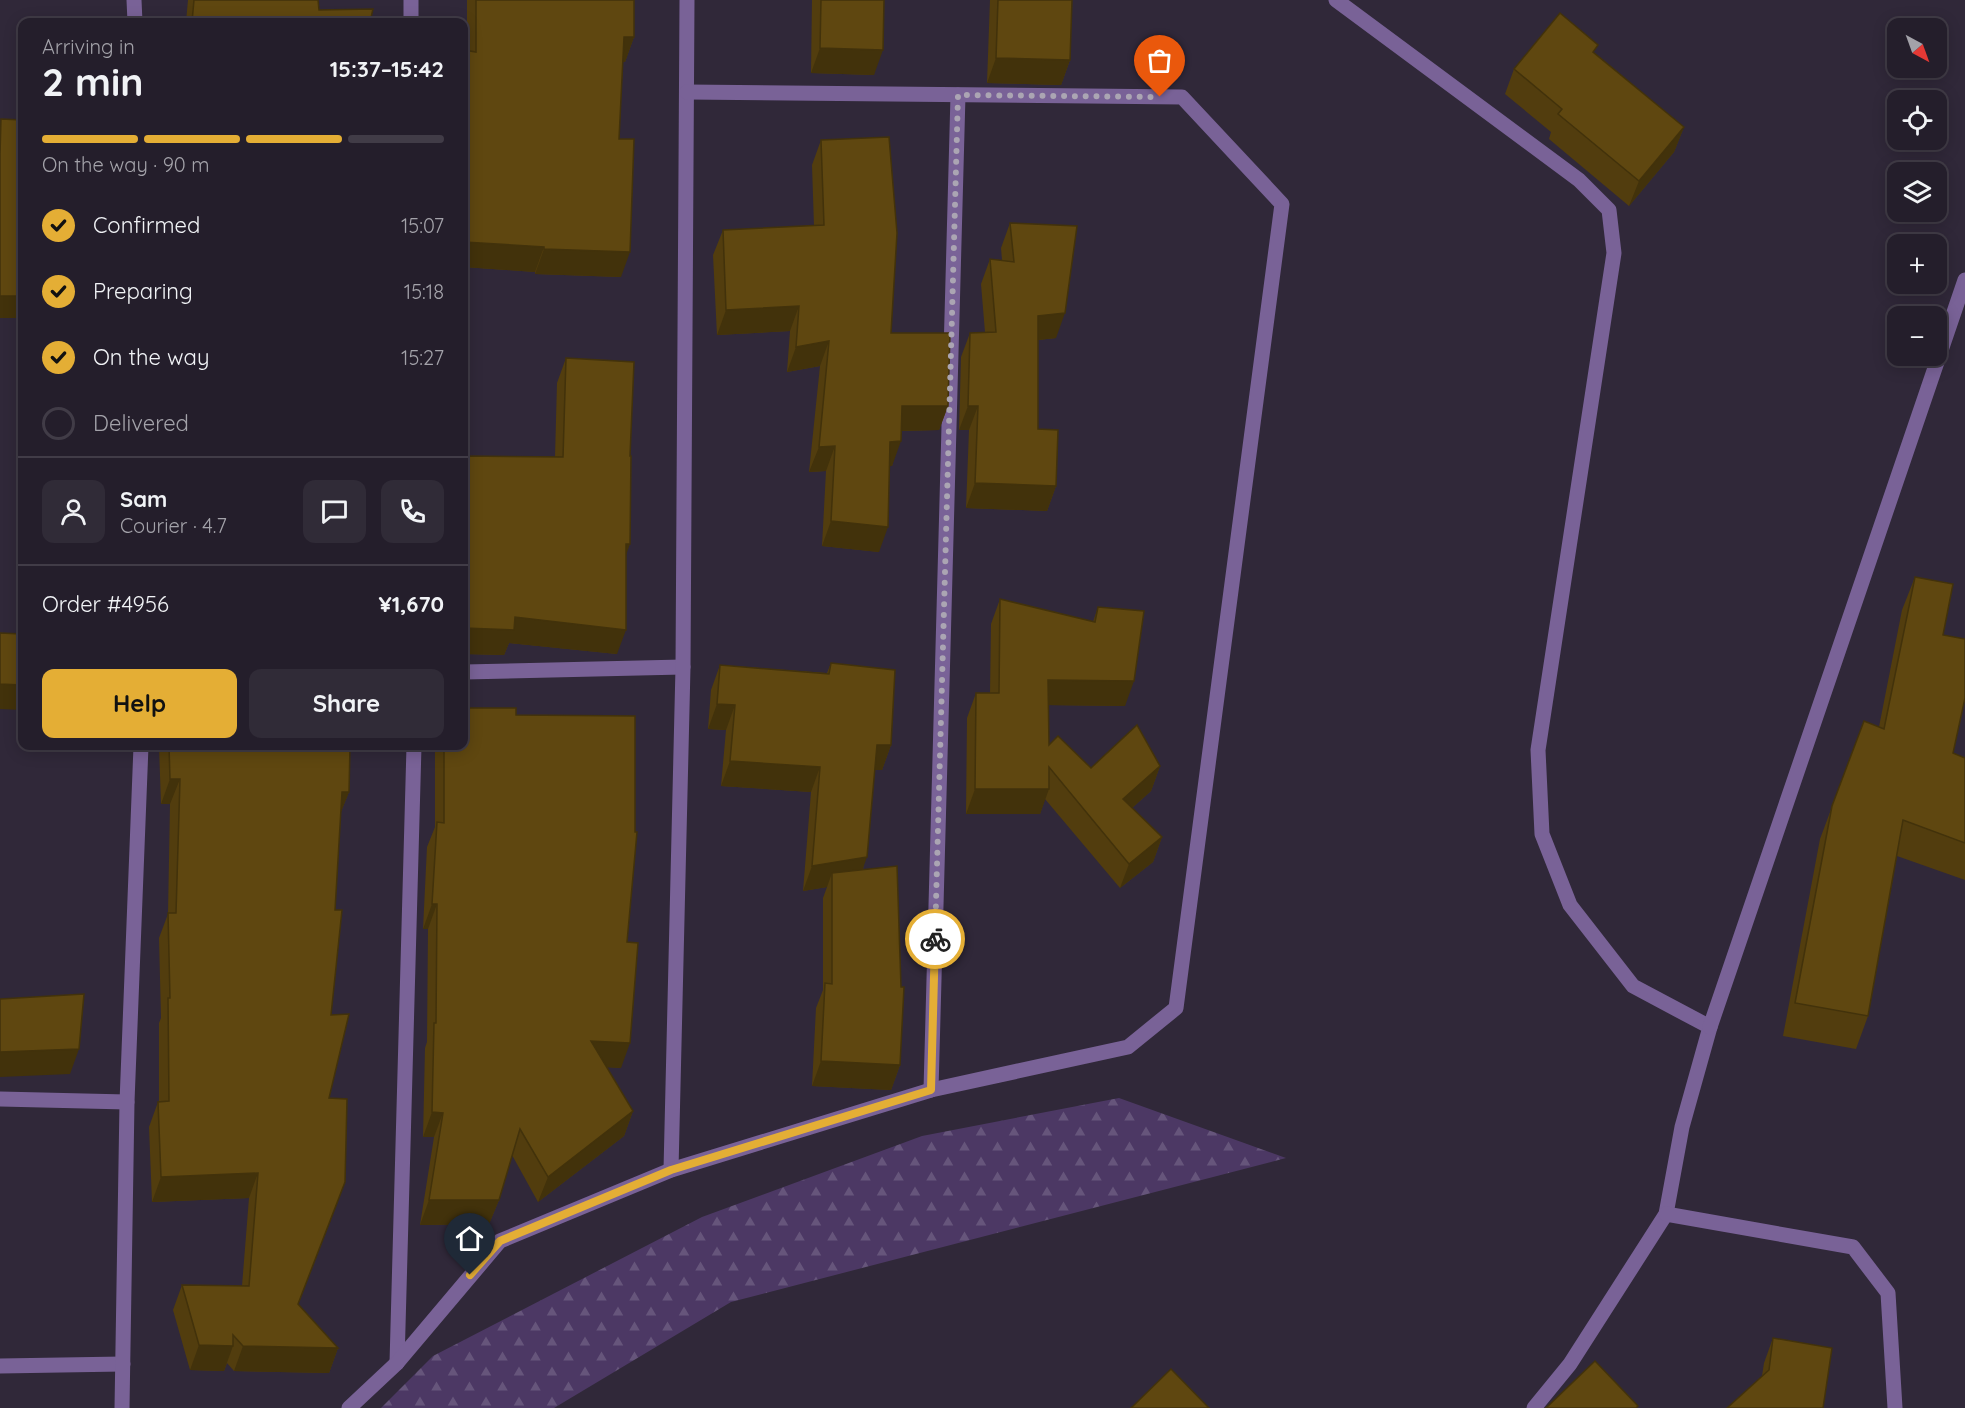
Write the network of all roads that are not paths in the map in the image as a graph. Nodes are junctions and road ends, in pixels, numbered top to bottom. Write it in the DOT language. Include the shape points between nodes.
graph roads {
  1 [pos="134,0"];
  2 [pos="411,0"];
  3 [pos="687,0"];
  4 [pos="1336,0"];
  5 [pos="135,18"];
  6 [pos="411,18"];
  7 [pos="687,92"];
  8 [pos="958,95"];
  9 [pos="1965,280"];
  10 [pos="683,667"];
  11 [pos="468,672"];
  12 [pos="141,750"];
  13 [pos="414,750"];
  14 [pos="1710,1027"];
  15 [pos="931,1090"];
  16 [pos="0,1099"];
  17 [pos="127,1102"];
  18 [pos="671,1170"];
  19 [pos="1666,1214"];
  20 [pos="397,1363"];
  21 [pos="123,1364"];
  22 [pos="0,1366"];
  23 [pos="122,1408"];
  24 [pos="349,1408"];
  25 [pos="1534,1408"];
  26 [pos="1895,1408"];
  1 -- 5 [label="street"];
  2 -- 6 [label="street"];
  3 -- 7 [label="street"];
  4 -- 14 [label="street" via="1579,180 1609,210 1614,253 1538,750 1542,834 1570,905 1633,986"];
  7 -- 8 [label="street"];
  7 -- 10 [label="street"];
  8 -- 15 [label="street"];
  8 -- 15 [label="street" via="1182,97 1282,204 1176,1008 1128,1047"];
  9 -- 14 [label="street"];
  10 -- 11 [label="street"];
  10 -- 18 [label="street"];
  12 -- 17 [label="street"];
  13 -- 20 [label="street"];
  14 -- 19 [label="street" via="1682,1127"];
  15 -- 18 [label="street"];
  16 -- 17 [label="street"];
  17 -- 21 [label="street"];
  18 -- 20 [label="street" via="500,1241"];
  19 -- 25 [label="street" via="1570,1365"];
  19 -- 26 [label="street" via="1853,1247 1888,1293"];
  20 -- 24 [label="street"];
  21 -- 22 [label="street"];
  21 -- 23 [label="street"];
}
